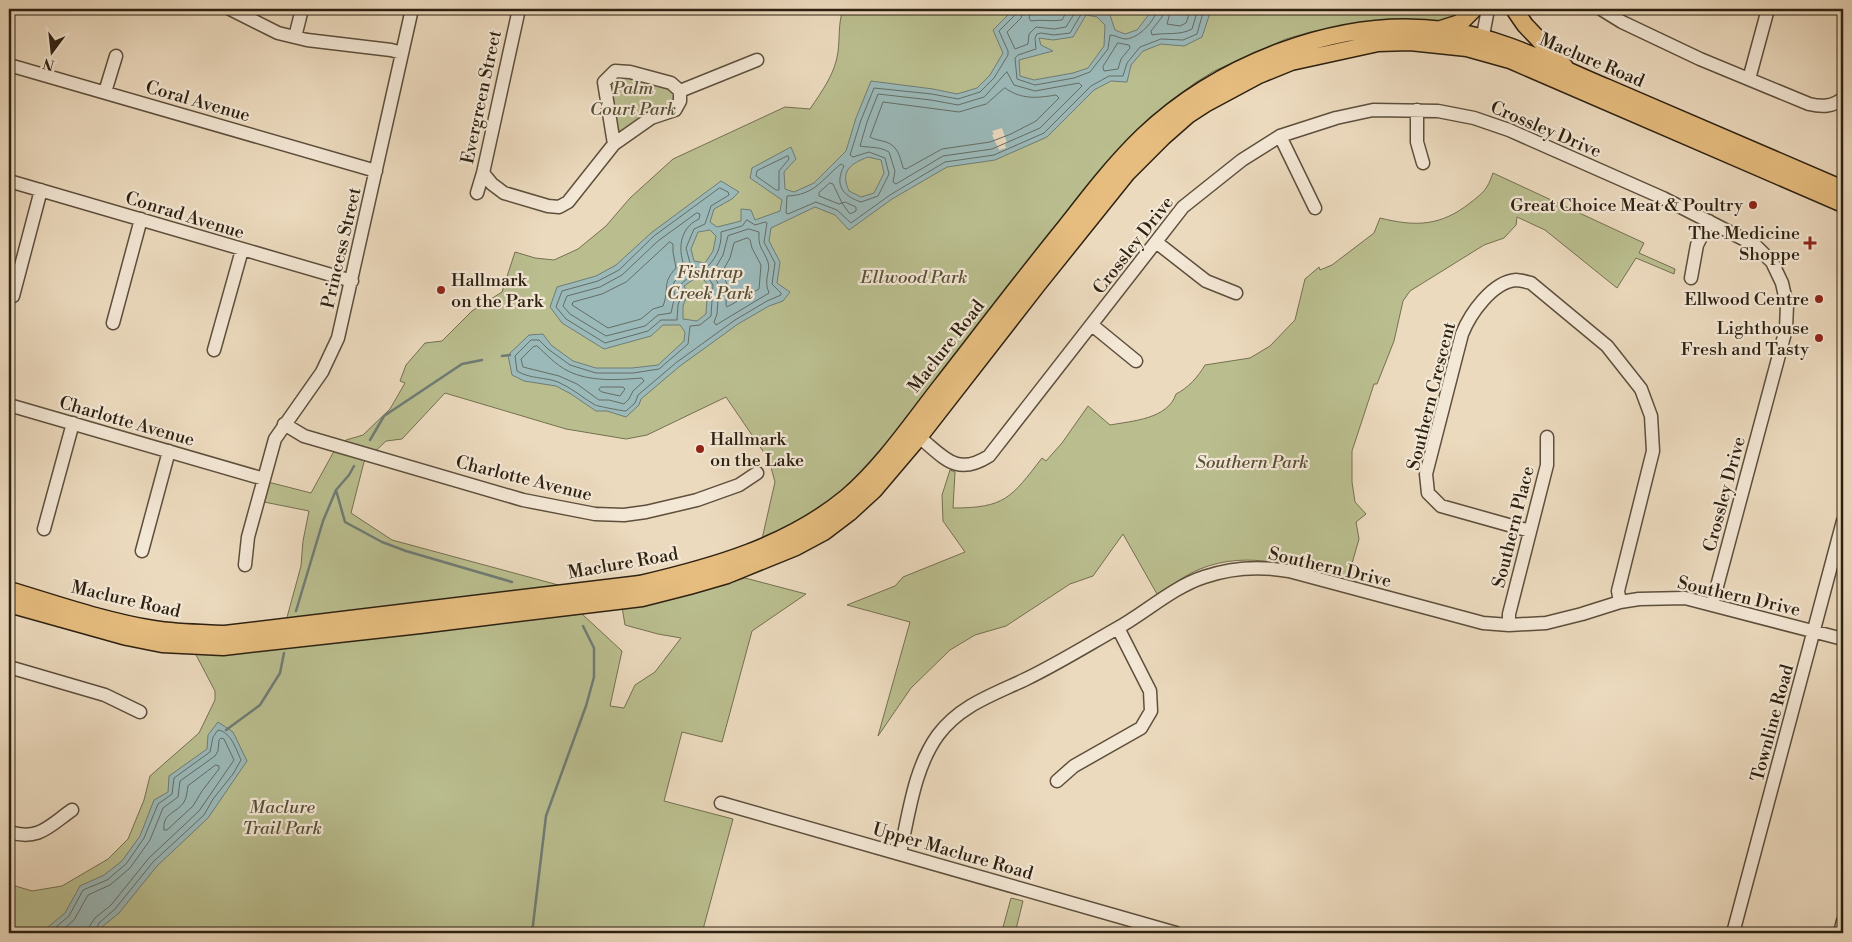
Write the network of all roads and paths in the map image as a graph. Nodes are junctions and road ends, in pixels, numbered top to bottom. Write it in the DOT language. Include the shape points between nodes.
graph roads {
  1 [pos="230,9"];
  2 [pos="302,9"];
  3 [pos="412,9"];
  4 [pos="519,9"];
  5 [pos="1474,9"];
  6 [pos="1488,9"];
  7 [pos="1514,9"];
  8 [pos="1601,9"];
  9 [pos="1768,9"];
  10 [pos="1441,29"];
  11 [pos="295,37"];
  12 [pos="1481,44"];
  13 [pos="402,53"];
  14 [pos="116,56"];
  15 [pos="757,60"];
  16 [pos="9,65"];
  17 [pos="1570,72"];
  18 [pos="1749,79"];
  19 [pos="680,91"];
  20 [pos="105,92"];
  21 [pos="1843,98"];
  22 [pos="1417,110"];
  23 [pos="1280,136"];
  24 [pos="614,144"];
  25 [pos="1423,163"];
  26 [pos="376,171"];
  27 [pos="483,173"];
  28 [pos="9,181"];
  29 [pos="1843,189"];
  30 [pos="41,190"];
  31 [pos="477,192"];
  32 [pos="1843,204"];
  33 [pos="1315,208"];
  34 [pos="141,219"];
  35 [pos="1709,221"];
  36 [pos="1156,242"];
  37 [pos="242,250"];
  38 [pos="1691,278"];
  39 [pos="352,281"];
  40 [pos="1236,293"];
  41 [pos="13,296"];
  42 [pos="113,323"];
  43 [pos="1092,325"];
  44 [pos="214,350"];
  45 [pos="1136,361"];
  46 [pos="946,379"];
  47 [pos="9,405"];
  48 [pos="74,423"];
  49 [pos="284,424"];
  50 [pos="1547,436"];
  51 [pos="919,437"];
  52 [pos="168,451"];
  53 [pos="757,473"];
  54 [pos="264,479"];
  55 [pos="1843,521"];
  56 [pos="44,529"];
  57 [pos="1530,531"];
  58 [pos="142,551"];
  59 [pos="245,565"];
  60 [pos="9,590"];
  61 [pos="1620,602"];
  62 [pos="9,604"];
  63 [pos="1712,605"];
  64 [pos="1509,625"];
  65 [pos="1118,628"];
  66 [pos="1814,631"];
  67 [pos="1843,640"];
  68 [pos="9,667"];
  69 [pos="140,712"];
  70 [pos="1057,781"];
  71 [pos="721,803"];
  72 [pos="72,810"];
  73 [pos="9,832"];
  74 [pos="900,853"];
  75 [pos="1843,921"];
  76 [pos="1176,933"];
  77 [pos="1733,933"];
  78 [pos="1840,933"];
  1 -- 11 [label="street" via="278,33"];
  2 -- 11 [label="street"];
  3 -- 13 [label="street, Princess Street"];
  4 -- 27 [label="street, Evergreen Street"];
  5 -- 10 [label="main road" via="1460,23"];
  6 -- 12 [label="street"];
  7 -- 17 [label="main road"];
  8 -- 18 [label="street" via="1700,59"];
  9 -- 18 [label="street"];
  10 -- 12 [label="main road, Maclure Road"];
  10 -- 46 [label="main road, Maclure Road" via="1392,28 1316,39 1253,63 1182,104 1143,136 1114,166"];
  11 -- 13 [label="street"];
  12 -- 17 [label="main road, Maclure Road"];
  12 -- 32 [label="main road, Maclure Road" via="1510,60"];
  12 -- 51 [label="main road, Maclure Road" via="1467,48 1410,42 1352,47 1275,68 1224,92 1188,115 1127,173"];
  13 -- 26 [label="street, Princess Street"];
  14 -- 20 [label="street"];
  15 -- 19 [label="street"];
  16 -- 20 [label="street, Coral Avenue"];
  17 -- 29 [label="main road, Maclure Road"];
  18 -- 21 [label="street" via="1819,106 1834,104"];
  19 -- 24 [label="street" via="680,101 675,110 652,118"];
  19 -- 24 [label="street" via="672,83 615,71 604,82"];
  20 -- 26 [label="street, Coral Avenue"];
  22 -- 23 [label="street, Crossley Drive" via="1373,110"];
  22 -- 25 [label="street" via="1417,142"];
  22 -- 35 [label="street, Crossley Drive" via="1474,118 1509,130"];
  23 -- 33 [label="street"];
  23 -- 36 [label="street, Crossley Drive" via="1242,160 1183,207"];
  24 -- 27 [label="street" via="568,202 559,207 504,193"];
  26 -- 39 [label="street, Princess Street"];
  27 -- 31 [label="street, Evergreen Street"];
  28 -- 30 [label="street, Conrad Avenue"];
  30 -- 34 [label="street, Conrad Avenue"];
  30 -- 41 [label="street"];
  34 -- 37 [label="street, Conrad Avenue"];
  34 -- 42 [label="street"];
  35 -- 38 [label="street" via="1697,244"];
  35 -- 63 [label="street, Crossley Drive" via="1755,244 1772,262 1782,283 1787,305 1786,329"];
  36 -- 40 [label="street" via="1206,281"];
  36 -- 43 [label="street, Crossley Drive"];
  37 -- 39 [label="street, Conrad Avenue"];
  37 -- 44 [label="street"];
  39 -- 49 [label="street, Princess Street" via="334,350"];
  43 -- 45 [label="street"];
  43 -- 51 [label="street, Crossley Drive" via="989,456 976,464 964,466 949,461"];
  46 -- 51 [label="main road" via="944,394 919,425"];
  46 -- 60 [label="main road, Maclure Road" via="863,482 815,520 789,536 681,575 640,584 225,634 150,629"];
  47 -- 48 [label="street, Charlotte Avenue"];
  48 -- 52 [label="street, Charlotte Avenue"];
  48 -- 56 [label="street"];
  49 -- 53 [label="street, Charlotte Avenue" via="304,436 523,500 595,514 646,512 697,500 739,485"];
  49 -- 54 [label="street, Princess Street" via="275,439"];
  50 -- 57 [label="street, Southern Place" via="1547,465"];
  51 -- 62 [label="main road, Maclure Road" via="874,490 824,532 727,575 642,598 216,647 127,638"];
  52 -- 54 [label="street, Charlotte Avenue"];
  52 -- 58 [label="street"];
  54 -- 59 [label="street, Princess Street" via="248,537"];
  55 -- 66 [label="street, Townline Road"];
  57 -- 61 [label="street, Southern Crescent" via="1441,506 1428,493 1426,474 1468,321 1498,286 1516,280 1531,283 1607,346 1641,389 1651,416 1653,451 1618,591"];
  57 -- 64 [label="street, Southern Place"];
  61 -- 63 [label="street, Southern Drive" via="1685,598"];
  61 -- 64 [label="street, Southern Drive" via="1546,623"];
  63 -- 66 [label="street, Southern Drive"];
  64 -- 65 [label="street, Southern Drive" via="1483,623 1266,567 1236,568 1203,577"];
  65 -- 70 [label="street" via="1150,691 1150,712 1141,728 1074,766"];
  65 -- 74 [label="street, Southern Drive" via="1026,679 976,701 938,734 926,754 916,783"];
  66 -- 67 [label="street, Southern Drive"];
  66 -- 77 [label="street, Townline Road"];
  68 -- 69 [label="street" via="106,695"];
  71 -- 74 [label="street, Upper Maclure Road"];
  72 -- 73 [label="street" via="37,834 22,836"];
  74 -- 76 [label="street, Upper Maclure Road"];
  75 -- 78 [label="street"];
}
